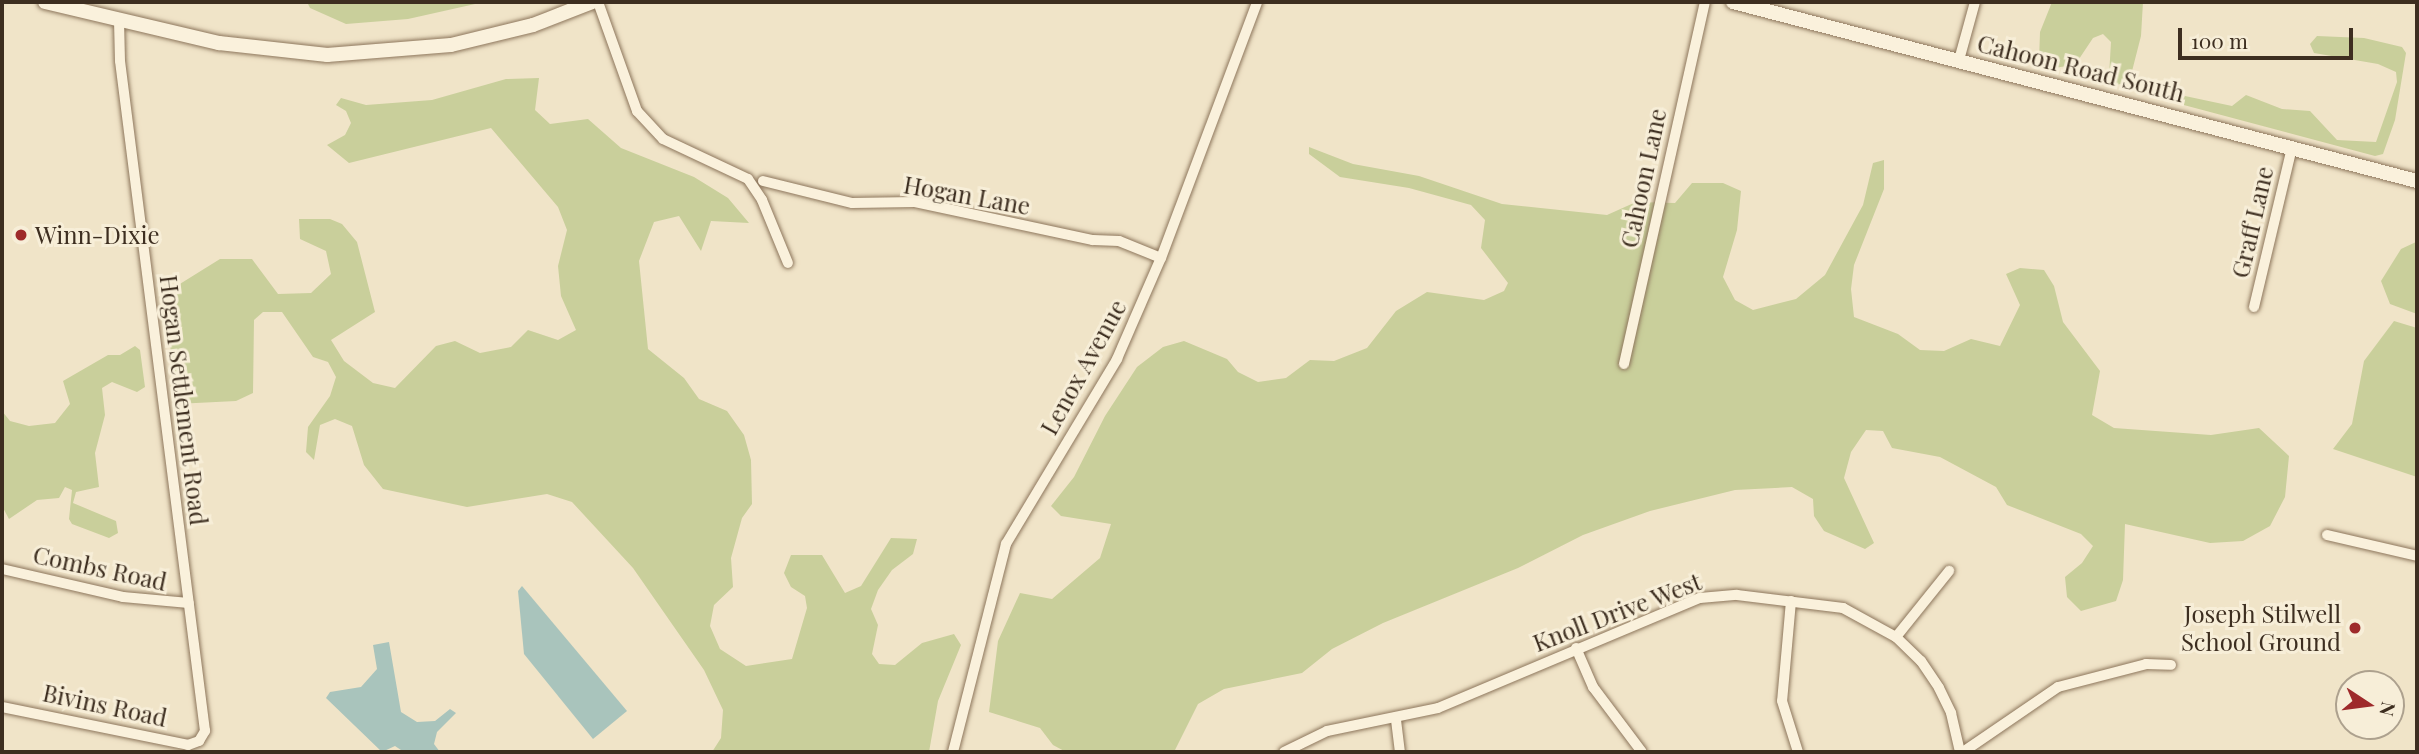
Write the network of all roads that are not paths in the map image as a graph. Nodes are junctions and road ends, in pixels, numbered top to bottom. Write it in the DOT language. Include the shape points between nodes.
graph roads {
  1 [pos="45,2"];
  2 [pos="592,2"];
  3 [pos="598,2"];
  4 [pos="1257,2"];
  5 [pos="1705,2"];
  6 [pos="1733,2"];
  7 [pos="1975,2"];
  8 [pos="118,20"];
  9 [pos="1959,60"];
  10 [pos="2292,147"];
  11 [pos="763,181"];
  12 [pos="2417,181"];
  13 [pos="1161,258"];
  14 [pos="788,263"];
  15 [pos="2254,307"];
  16 [pos="1624,364"];
  17 [pos="2327,535"];
  18 [pos="2417,556"];
  19 [pos="2,569"];
  20 [pos="1950,571"];
  21 [pos="1791,601"];
  22 [pos="189,603"];
  23 [pos="1896,637"];
  24 [pos="1576,648"];
  25 [pos="2171,665"];
  26 [pos="2,707"];
  27 [pos="1396,720"];
  28 [pos="199,741"];
  29 [pos="953,752"];
  30 [pos="1284,752"];
  31 [pos="1400,752"];
  32 [pos="1642,752"];
  33 [pos="1798,752"];
  34 [pos="1961,752"];
  1 -- 8 [label="main road"];
  2 -- 8 [label="main road" via="533,25 463,42 355,55 219,43"];
  3 -- 14 [label="street" via="637,111 663,139 748,179 762,200"];
  4 -- 13 [label="street, Lenox Avenue"];
  5 -- 16 [label="street, Cahoon Lane"];
  6 -- 9 [label="main road, Cahoon Road South"];
  7 -- 9 [label="street"];
  8 -- 22 [label="street, Hogan Settlement Road"];
  9 -- 10 [label="main road, Cahoon Road South"];
  10 -- 12 [label="main road, Cahoon Road South"];
  10 -- 15 [label="street, Graff Lane"];
  11 -- 13 [label="street, Hogan Lane" via="852,203 915,202 1093,240 1119,241"];
  13 -- 29 [label="street, Lenox Avenue" via="1117,359 1006,544"];
  17 -- 18 [label="street"];
  19 -- 22 [label="street, Combs Road" via="123,597"];
  20 -- 23 [label="street"];
  21 -- 23 [label="street, Knoll Drive West" via="1843,608"];
  21 -- 24 [label="street, Knoll Drive West" via="1737,595 1700,598"];
  21 -- 33 [label="street" via="1782,701"];
  22 -- 28 [label="street, Hogan Settlement Road" via="205,731"];
  23 -- 34 [label="street, Knoll Drive West" via="1921,661 1939,688"];
  24 -- 27 [label="street, Knoll Drive West" via="1438,708"];
  24 -- 32 [label="street" via="1593,687"];
  25 -- 34 [label="street" via="2146,664 2058,687"];
  26 -- 28 [label="street, Bivins Road" via="188,745"];
  27 -- 30 [label="street, Knoll Drive West" via="1327,731"];
  27 -- 31 [label="street"];
}
